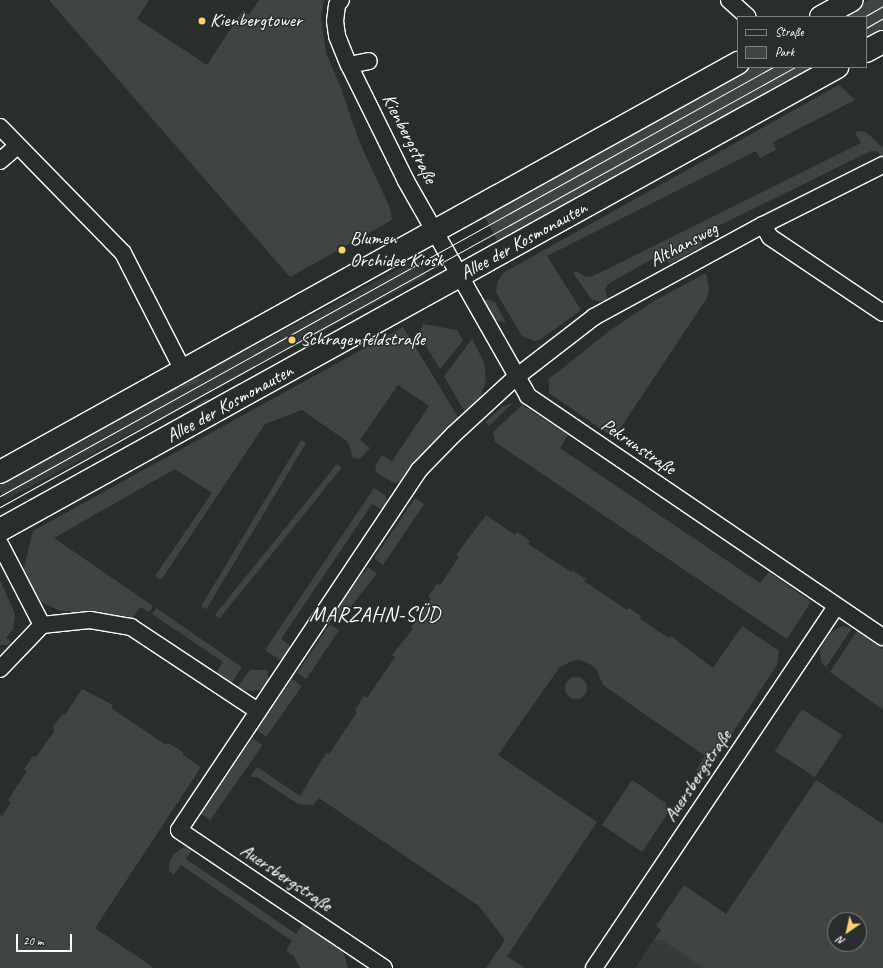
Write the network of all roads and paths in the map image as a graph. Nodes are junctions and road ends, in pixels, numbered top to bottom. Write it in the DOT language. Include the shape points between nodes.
graph roads {
  1 [pos="341,0"];
  2 [pos="729,0"];
  3 [pos="852,0"];
  4 [pos="747,16"];
  5 [pos="823,16"];
  6 [pos="883,42"];
  7 [pos="867,50"];
  8 [pos="369,61"];
  9 [pos="737,64"];
  10 [pos="348,65"];
  11 [pos="835,68"];
  12 [pos="0,127"];
  13 [pos="17,146"];
  14 [pos="0,161"];
  15 [pos="883,165"];
  16 [pos="763,225"];
  17 [pos="434,231"];
  18 [pos="459,277"];
  19 [pos="883,312"];
  20 [pos="183,370"];
  21 [pos="516,378"];
  22 [pos="0,472"];
  23 [pos="0,530"];
  24 [pos="0,544"];
  25 [pos="836,607"];
  26 [pos="42,625"];
  27 [pos="883,637"];
  28 [pos="0,669"];
  29 [pos="258,711"];
  30 [pos="367,964"];
  31 [pos="384,968"];
  32 [pos="594,968"];
  1 -- 10 [label="street, Kienbergstraße" via="337,5 337,36"];
  2 -- 4 [label="street"];
  3 -- 5 [label="main road"];
  6 -- 7 [label="main road"];
  8 -- 10 [label="street"];
  9 -- 17 [label="main road"];
  10 -- 17 [label="street, Kienbergstraße"];
  11 -- 18 [label="main road, Allee der Kosmonauten"];
  12 -- 13 [label="street"];
  13 -- 14 [label="street"];
  13 -- 20 [label="street" via="123,253"];
  15 -- 16 [label="street, Althansweg"];
  16 -- 19 [label="street" via="770,237"];
  16 -- 21 [label="street, Althansweg" via="594,317"];
  17 -- 18 [label="street, Pekrunstraße"];
  17 -- 20 [label="main road"];
  18 -- 21 [label="street, Pekrunstraße"];
  18 -- 23 [label="main road, Allee der Kosmonauten"];
  20 -- 22 [label="main road"];
  21 -- 25 [label="street, Pekrunstraße" via="528,396"];
  21 -- 29 [label="street" via="419,470"];
  24 -- 26 [label="street"];
  25 -- 27 [label="street, Pekrunstraße"];
  25 -- 32 [label="street, Auersbergstraße"];
  26 -- 28 [label="street"];
  26 -- 29 [label="street" via="90,620 130,627"];
  29 -- 30 [label="street, Auersbergstraße" via="179,830"];
  30 -- 31 [label="street, Auersbergstraße"];
}
